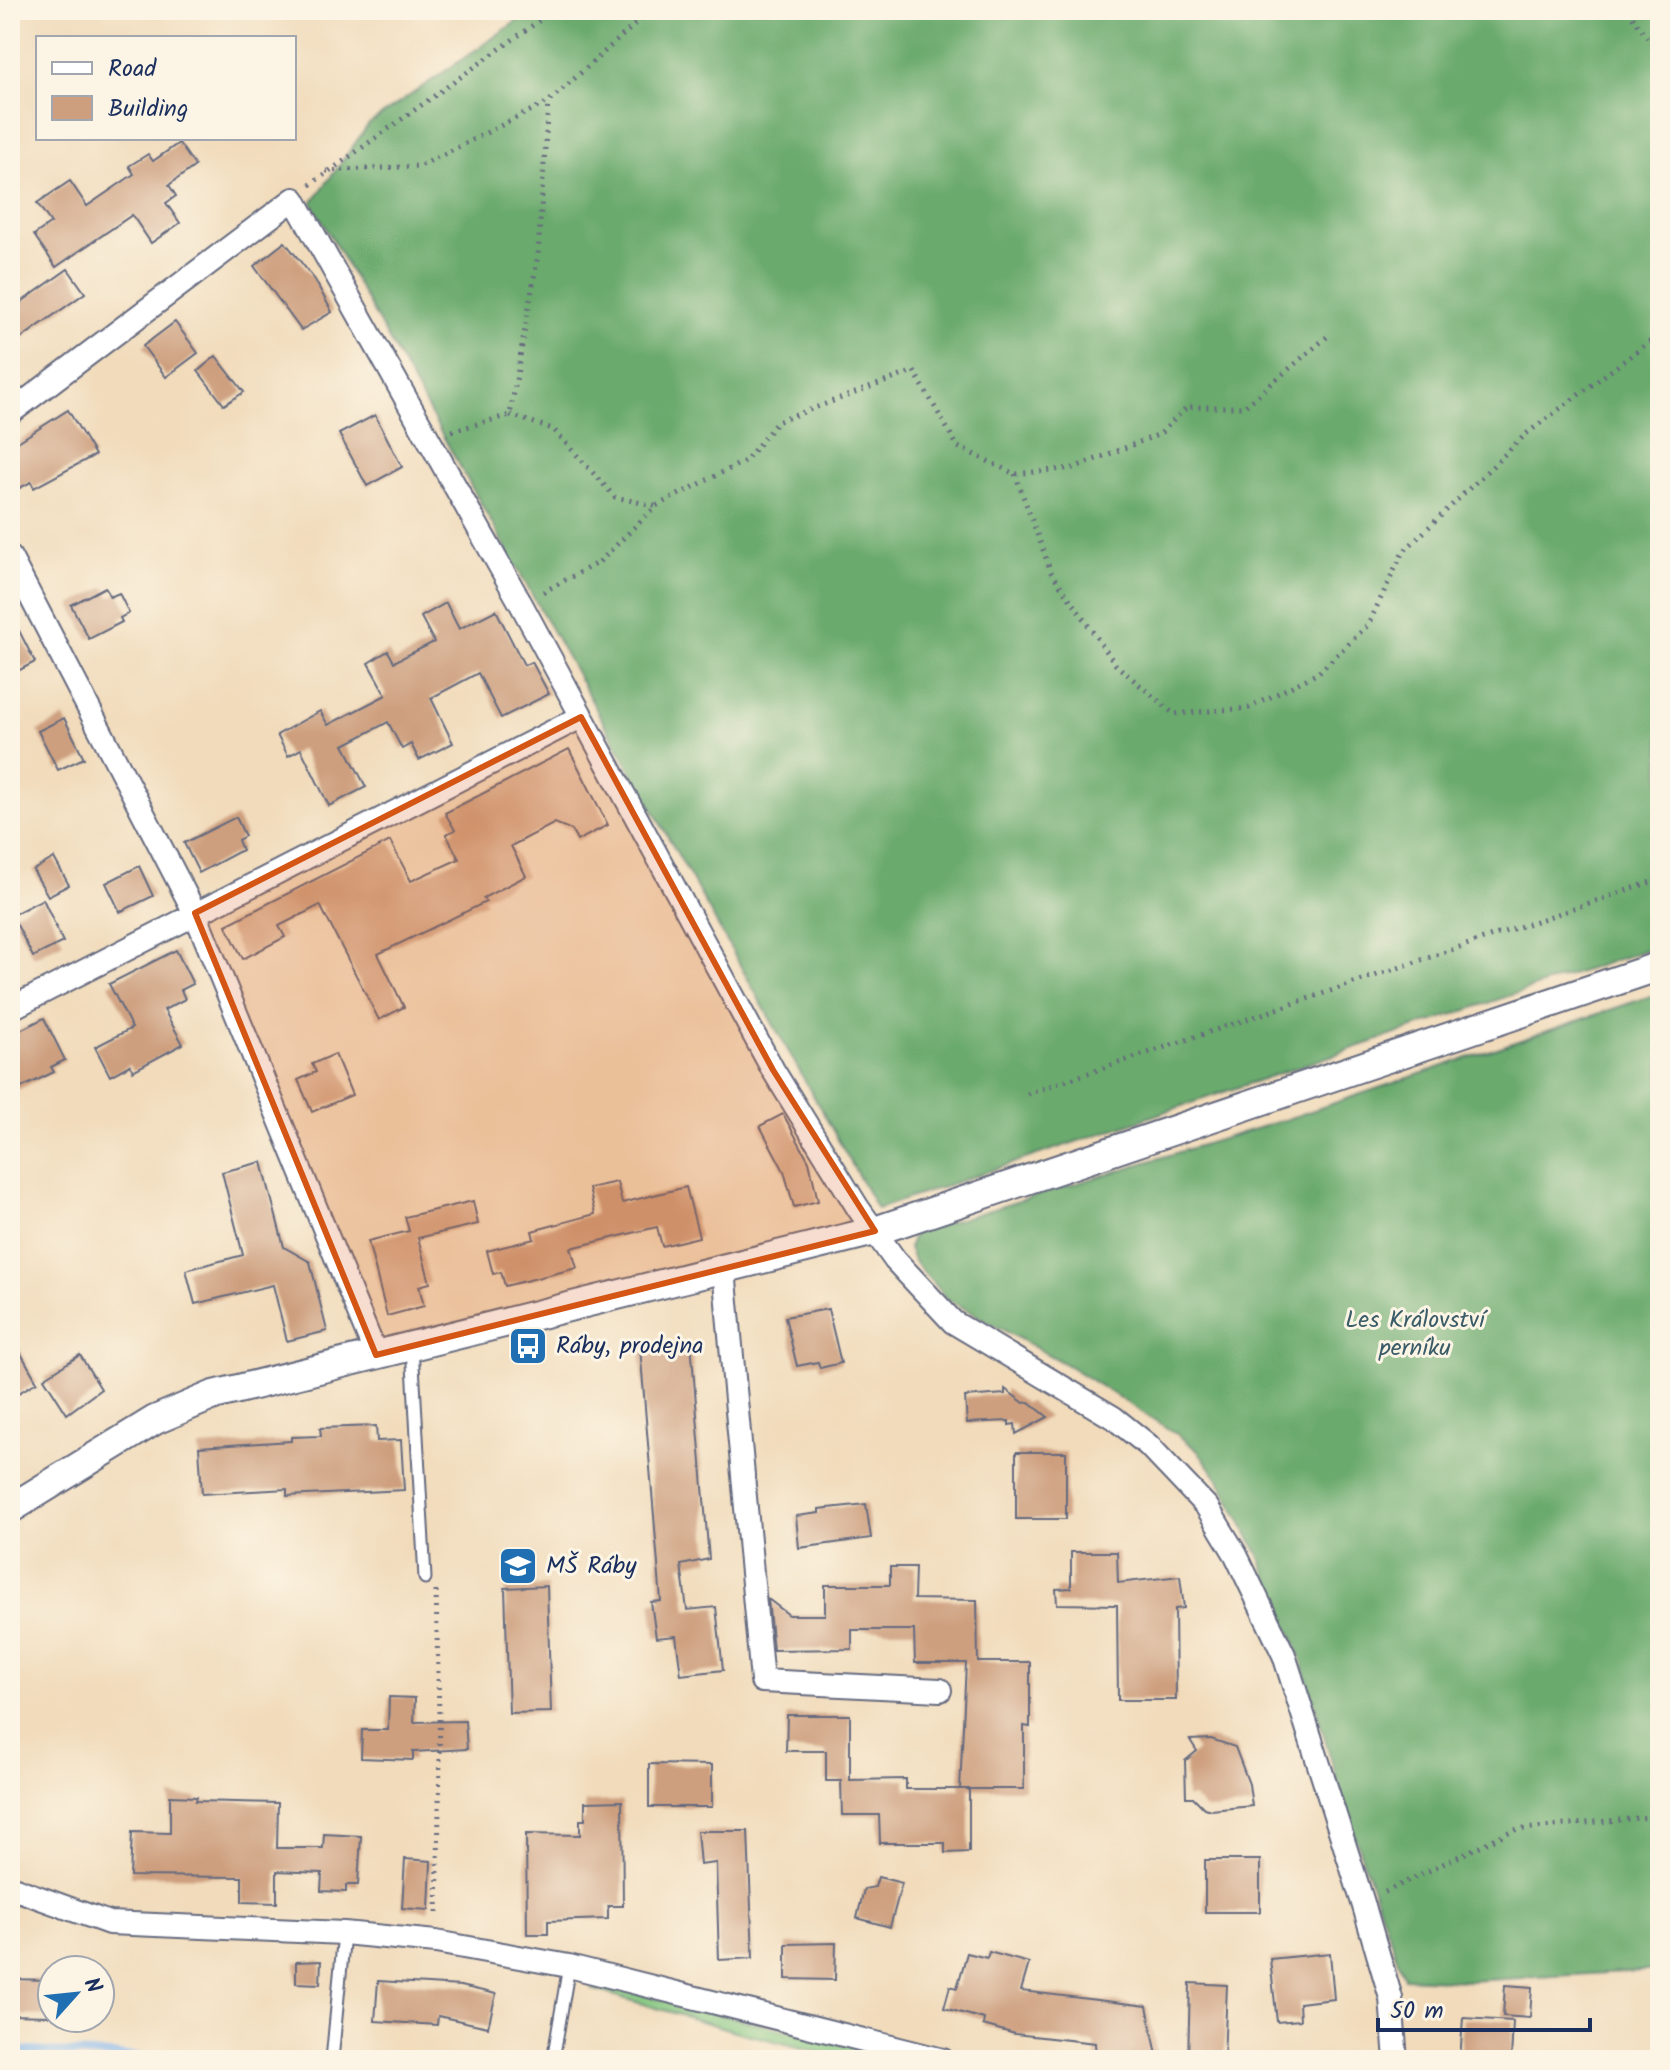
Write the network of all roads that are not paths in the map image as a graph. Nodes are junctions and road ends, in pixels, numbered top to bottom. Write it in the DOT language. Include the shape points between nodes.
graph roads {
  1 [pos="10,413"];
  2 [pos="10,557"];
  3 [pos="581,717"];
  4 [pos="195,913"];
  5 [pos="1660,966"];
  6 [pos="10,1009"];
  7 [pos="875,1231"];
  8 [pos="724,1270"];
  9 [pos="412,1346"];
  10 [pos="376,1355"];
  11 [pos="10,1509"];
  12 [pos="425,1578"];
  13 [pos="940,1690"];
  14 [pos="10,1887"];
  15 [pos="344,1933"];
  16 [pos="569,1966"];
  17 [pos="553,2059"];
  18 [pos="931,2059"];
  19 [pos="332,2060"];
  20 [pos="1396,2060"];
  1 -- 3 [label="street" via="294,199"];
  2 -- 4 [label="street"];
  3 -- 4 [label="street"];
  3 -- 7 [label="street" via="773,1070"];
  4 -- 6 [label="street"];
  4 -- 10 [label="street"];
  5 -- 7 [label="street"];
  7 -- 8 [label="street"];
  7 -- 20 [label="street" via="953,1322 1114,1418 1148,1445 1207,1507 1284,1655 1391,1998"];
  8 -- 9 [label="street"];
  8 -- 13 [label="street" via="762,1681"];
  9 -- 10 [label="street"];
  9 -- 12 [label="lane"];
  10 -- 11 [label="street" via="214,1395 155,1420"];
  14 -- 15 [label="street" via="109,1923"];
  15 -- 16 [label="street" via="436,1942"];
  15 -- 19 [label="lane"];
  16 -- 17 [label="lane"];
  16 -- 18 [label="street"];
}
